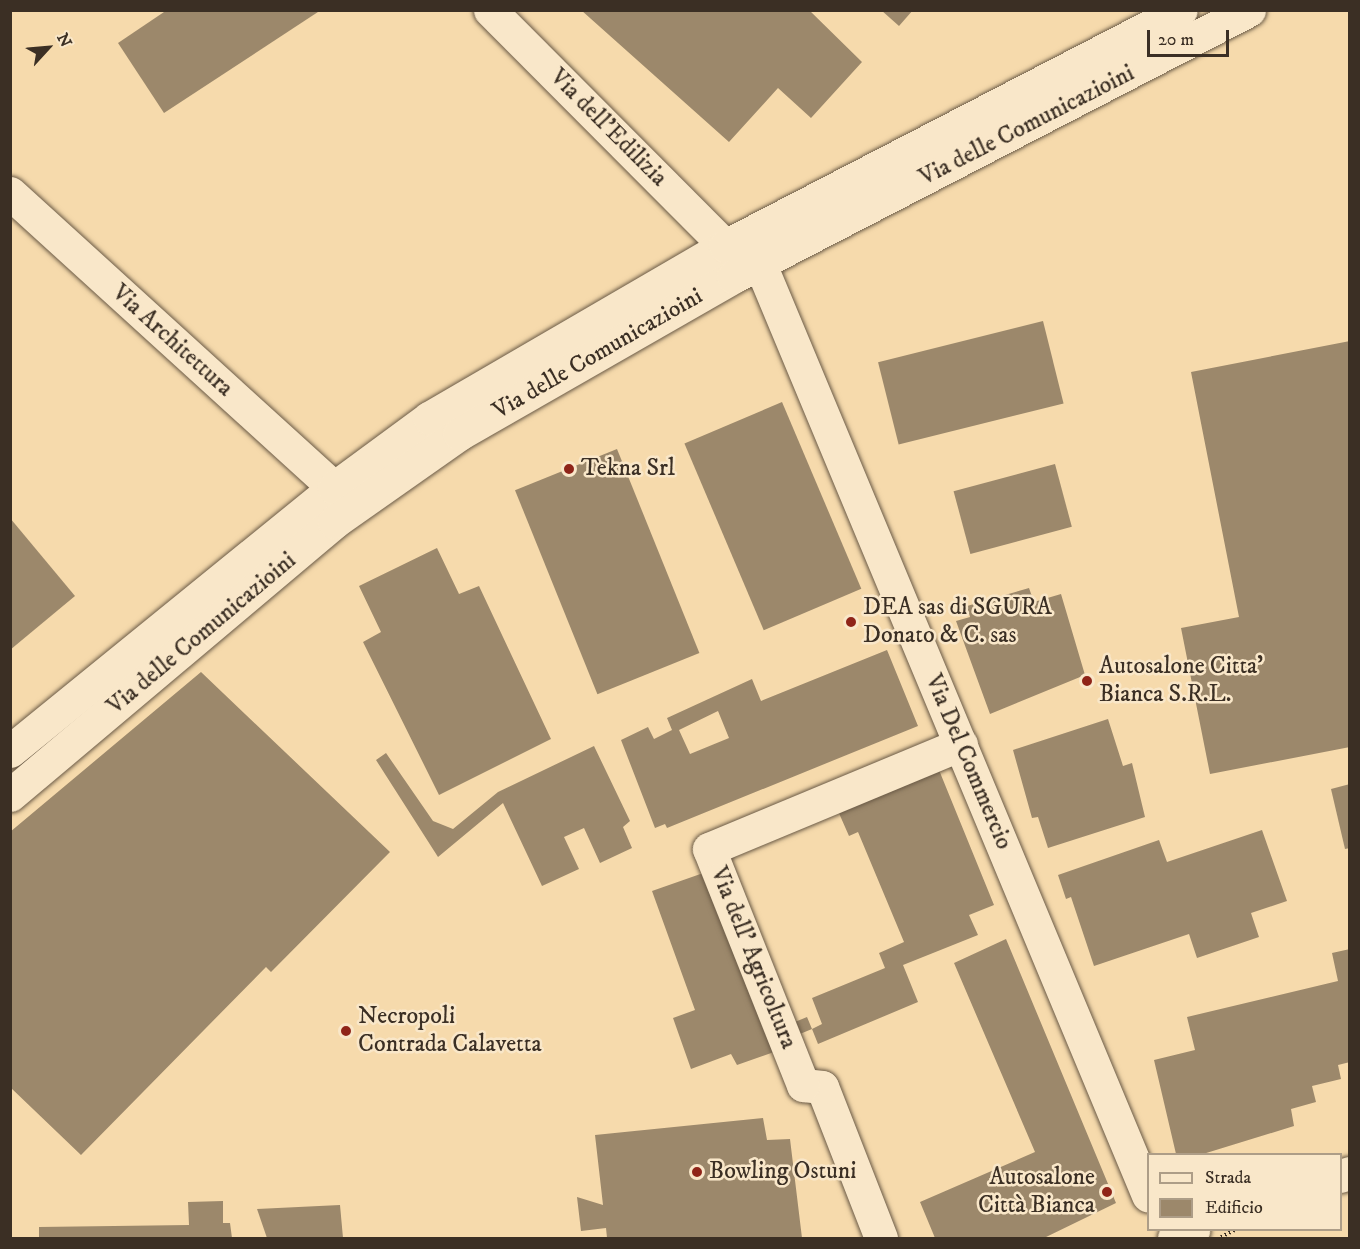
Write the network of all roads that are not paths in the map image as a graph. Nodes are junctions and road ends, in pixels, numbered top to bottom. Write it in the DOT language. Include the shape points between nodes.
graph roads {
  1 [pos="490,10"];
  2 [pos="1249,10"];
  3 [pos="1189,19"];
  4 [pos="10,193"];
  5 [pos="725,246"];
  6 [pos="760,264"];
  7 [pos="334,488"];
  8 [pos="960,744"];
  9 [pos="10,751"];
  10 [pos="10,795"];
  11 [pos="1147,1190"];
  12 [pos="1191,1231"];
  13 [pos="881,1239"];
  14 [pos="1174,1239"];
  1 -- 5 [label="street, Via dell'Edilizia"];
  2 -- 3 [label="street, Via delle Comunicazioini"];
  3 -- 5 [label="street, Via delle Comunicazioini"];
  3 -- 6 [label="street, Via delle Comunicazioini"];
  4 -- 7 [label="street, Via Architettura"];
  5 -- 7 [label="street, Via delle Comunicazioini" via="429,418"];
  6 -- 8 [label="street, Via Del Commercio"];
  6 -- 10 [label="street, Via delle Comunicazioini" via="449,440 334,522"];
  7 -- 9 [label="street, Via delle Comunicazioini"];
  8 -- 11 [label="street, Via Del Commercio"];
  8 -- 13 [label="street, Via dell' Agricoltura" via="709,849 803,1085 822,1086"];
  12 -- 14 [label="street"];
}
